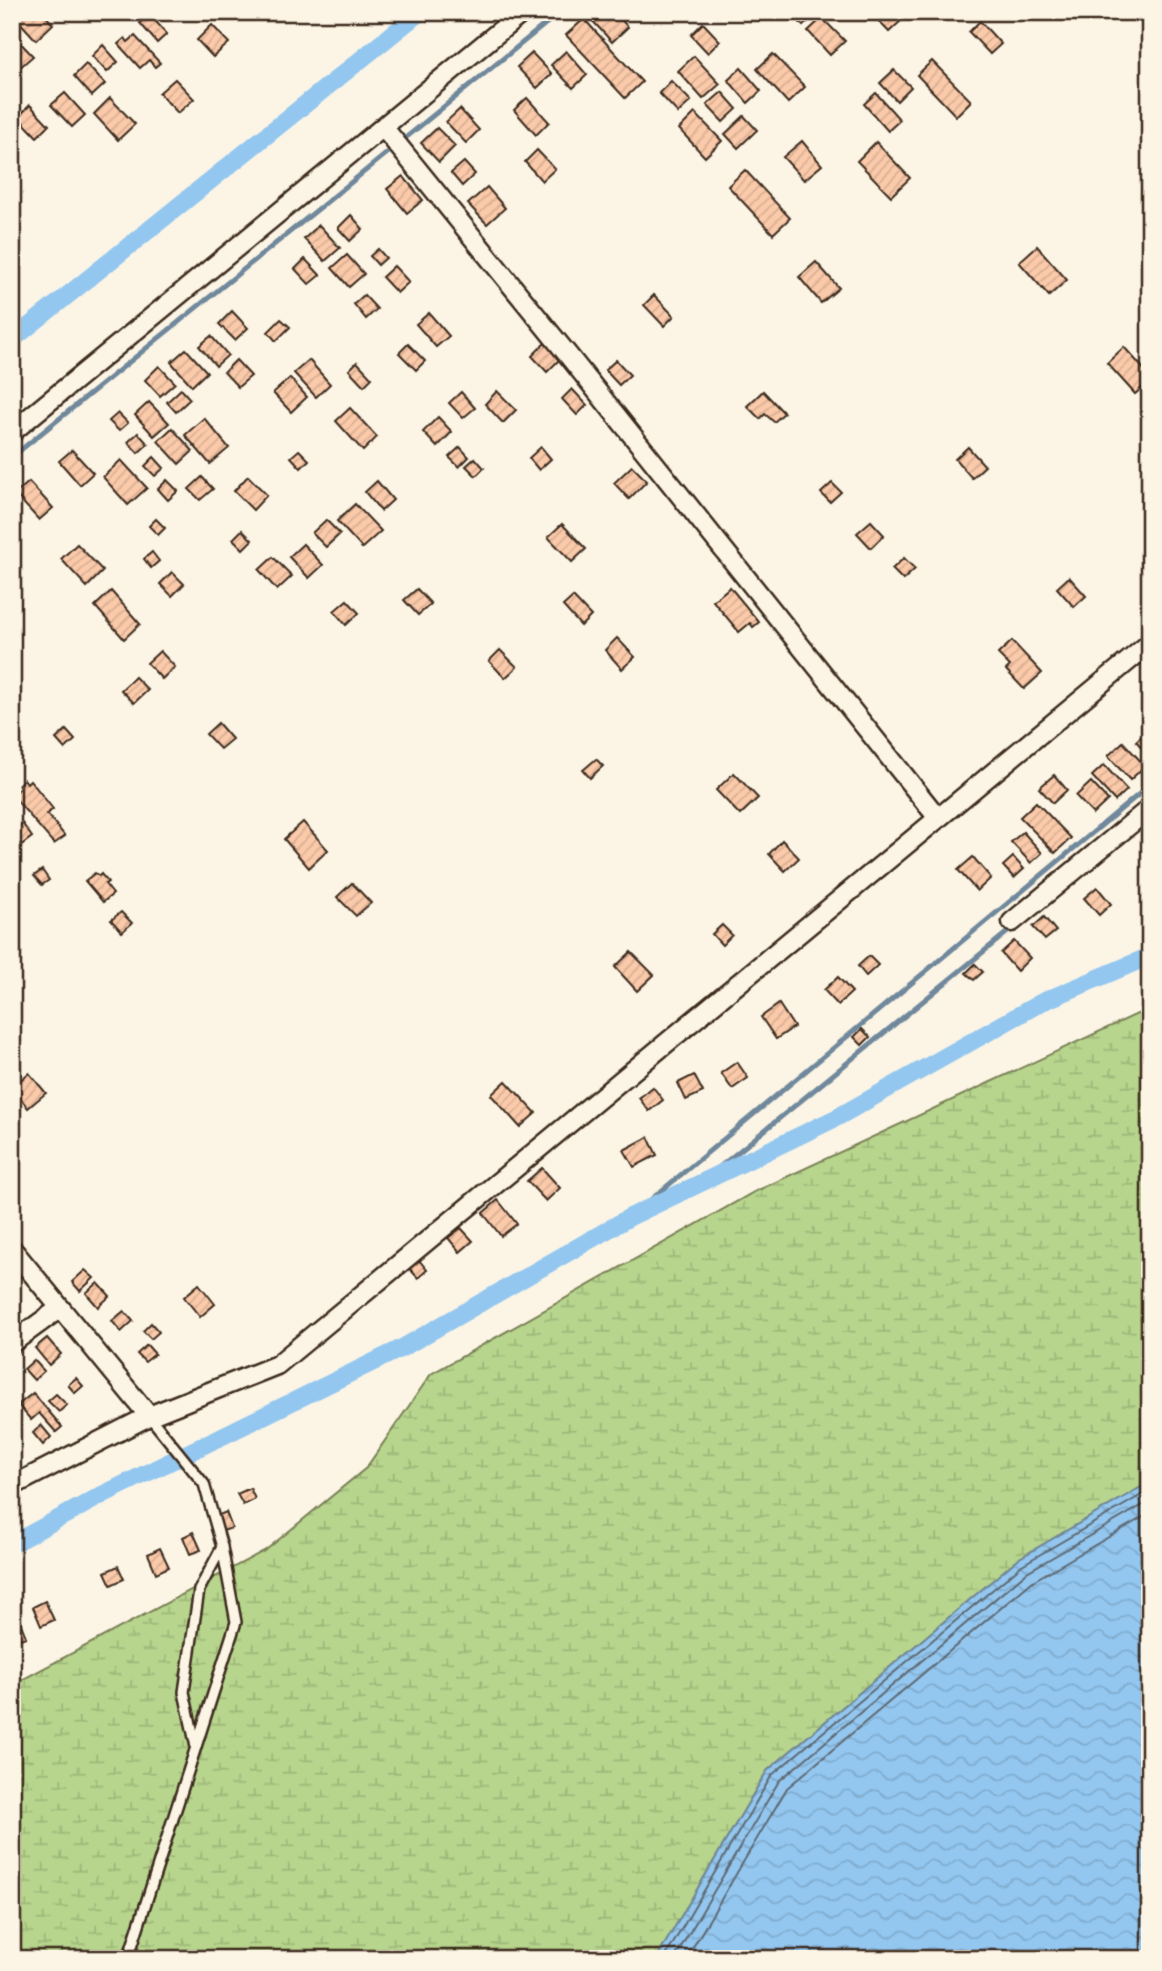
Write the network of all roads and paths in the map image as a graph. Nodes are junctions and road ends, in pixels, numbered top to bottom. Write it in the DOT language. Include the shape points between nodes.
graph roads {
  1 [pos="523,12"];
  2 [pos="383,127"];
  3 [pos="12,432"];
  4 [pos="1150,643"];
  5 [pos="1150,808"];
  6 [pos="938,818"];
  7 [pos="1012,922"];
  8 [pos="12,1249"];
  9 [pos="60,1308"];
  10 [pos="12,1343"];
  11 [pos="154,1422"];
  12 [pos="12,1486"];
  13 [pos="222,1546"];
  14 [pos="196,1748"];
  15 [pos="128,1959"];
  1 -- 2 [label="street"];
  2 -- 3 [label="street"];
  2 -- 6 [label="street"];
  4 -- 6 [label="street"];
  5 -- 7 [label="street"];
  6 -- 11 [label="street" via="295,1352 277,1365"];
  8 -- 9 [label="street"];
  9 -- 10 [label="street"];
  9 -- 11 [label="street"];
  11 -- 12 [label="street"];
  11 -- 13 [label="lane" via="204,1484"];
  13 -- 14 [label="lane" via="236,1622"];
  13 -- 14 [label="lane" via="199,1590 184,1692"];
  14 -- 15 [label="lane"];
}
